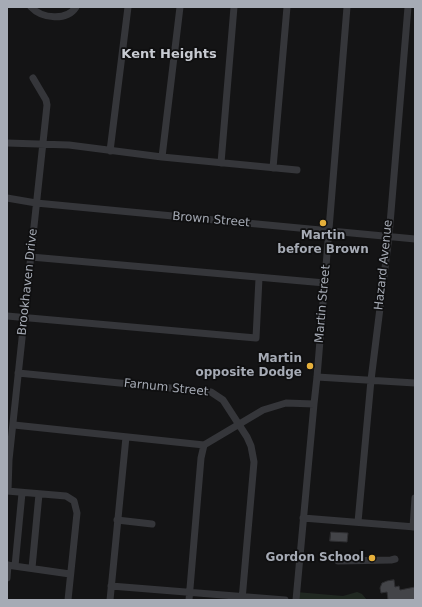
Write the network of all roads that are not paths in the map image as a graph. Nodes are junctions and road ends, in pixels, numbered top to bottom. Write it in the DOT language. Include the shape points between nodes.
graph roads {
  1 [pos="31,7"];
  2 [pos="76,7"];
  3 [pos="128,7"];
  4 [pos="180,7"];
  5 [pos="234,7"];
  6 [pos="287,7"];
  7 [pos="347,7"];
  8 [pos="408,7"];
  9 [pos="33,78"];
  10 [pos="7,143"];
  11 [pos="42,144"];
  12 [pos="110,150"];
  13 [pos="162,157"];
  14 [pos="221,163"];
  15 [pos="274,168"];
  16 [pos="297,170"];
  17 [pos="7,198"];
  18 [pos="36,203"];
  19 [pos="329,231"];
  20 [pos="388,236"];
  21 [pos="415,239"];
  22 [pos="31,257"];
  23 [pos="259,278"];
  24 [pos="325,283"];
  25 [pos="7,316"];
  26 [pos="25,318"];
  27 [pos="18,373"];
  28 [pos="317,377"];
  29 [pos="371,380"];
  30 [pos="415,383"];
  31 [pos="314,404"];
  32 [pos="238,424"];
  33 [pos="14,425"];
  34 [pos="126,436"];
  35 [pos="204,445"];
  36 [pos="7,491"];
  37 [pos="22,493"];
  38 [pos="39,494"];
  39 [pos="415,498"];
  40 [pos="303,518"];
  41 [pos="117,520"];
  42 [pos="358,522"];
  43 [pos="152,524"];
  44 [pos="414,527"];
  45 [pos="395,559"];
  46 [pos="338,561"];
  47 [pos="10,566"];
  48 [pos="32,568"];
  49 [pos="70,574"];
  50 [pos="7,578"];
  51 [pos="111,586"];
  52 [pos="189,596"];
  53 [pos="243,599"];
  54 [pos="68,600"];
  55 [pos="110,600"];
  56 [pos="285,600"];
  57 [pos="296,600"];
  1 -- 2 [label="street" via="43,14 57,16 67,15"];
  3 -- 12 [label="street"];
  4 -- 13 [label="street"];
  5 -- 14 [label="street"];
  6 -- 15 [label="street"];
  7 -- 19 [label="street, Martin Street"];
  8 -- 20 [label="street, Hazard Avenue"];
  9 -- 11 [label="street, Brookhaven Drive" via="47,105"];
  10 -- 11 [label="street"];
  11 -- 12 [label="street"];
  11 -- 18 [label="street, Brookhaven Drive"];
  12 -- 13 [label="street"];
  13 -- 14 [label="street"];
  14 -- 15 [label="street"];
  15 -- 16 [label="street"];
  17 -- 18 [label="street, Brown Street"];
  18 -- 19 [label="street, Brown Street"];
  18 -- 22 [label="street, Brookhaven Drive"];
  19 -- 20 [label="street, Brown Street"];
  19 -- 24 [label="street, Martin Street"];
  20 -- 21 [label="street, Brown Street"];
  20 -- 29 [label="street, Hazard Avenue"];
  22 -- 23 [label="street"];
  22 -- 26 [label="street, Brookhaven Drive"];
  23 -- 24 [label="street"];
  23 -- 26 [label="street" via="256,338"];
  24 -- 28 [label="street, Martin Street"];
  25 -- 26 [label="street"];
  26 -- 27 [label="street, Brookhaven Drive"];
  27 -- 32 [label="street, Farnum Street" via="211,392 223,400"];
  27 -- 33 [label="street, Brookhaven Drive"];
  28 -- 29 [label="street"];
  28 -- 31 [label="street, Martin Street"];
  29 -- 30 [label="street"];
  29 -- 42 [label="street, Hazard Avenue"];
  31 -- 32 [label="street" via="275,405"];
  31 -- 40 [label="street, Martin Street"];
  32 -- 35 [label="street"];
  32 -- 53 [label="street, Farnum Street" via="252,446 254,462"];
  33 -- 34 [label="street"];
  33 -- 36 [label="street, Brookhaven Drive"];
  34 -- 35 [label="street"];
  34 -- 41 [label="street"];
  35 -- 52 [label="street"];
  36 -- 37 [label="street"];
  37 -- 38 [label="street"];
  37 -- 47 [label="street"];
  38 -- 48 [label="street"];
  38 -- 49 [label="street" via="66,496 74,501 77,514"];
  39 -- 44 [label="street"];
  40 -- 42 [label="street"];
  40 -- 57 [label="street, Martin Street"];
  41 -- 43 [label="street"];
  41 -- 51 [label="street"];
  42 -- 44 [label="street"];
  45 -- 46 [label="street"];
  47 -- 48 [label="street"];
  47 -- 50 [label="street"];
  48 -- 49 [label="street"];
  49 -- 54 [label="street"];
  51 -- 52 [label="street" via="145,588"];
  51 -- 55 [label="street"];
  52 -- 53 [label="street"];
  53 -- 56 [label="street"];
}
